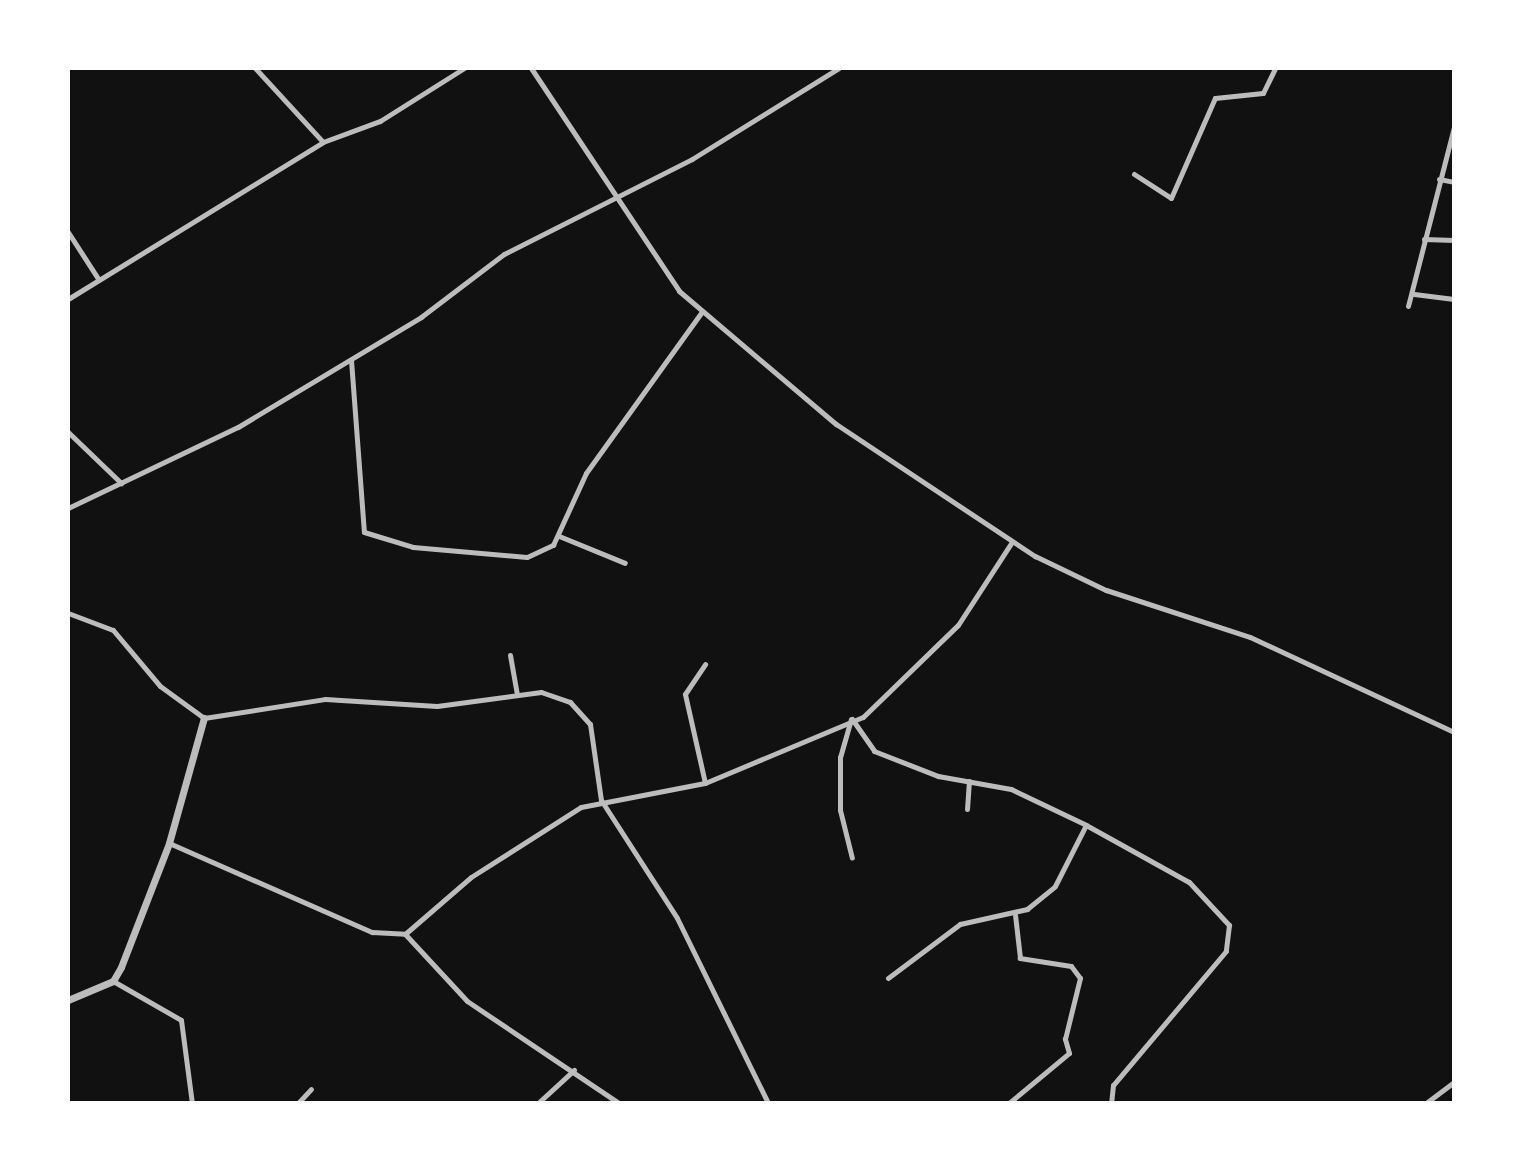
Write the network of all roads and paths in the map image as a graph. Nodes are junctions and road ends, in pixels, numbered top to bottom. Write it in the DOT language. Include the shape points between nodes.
graph roads {
  1 [pos="255,68"];
  2 [pos="464,68"];
  3 [pos="531,68"];
  4 [pos="839,68"];
  5 [pos="1275,68"];
  6 [pos="1454,127"];
  7 [pos="323,142"];
  8 [pos="1134,174"];
  9 [pos="1439,179"];
  10 [pos="1454,182"];
  11 [pos="618,195"];
  12 [pos="68,232"];
  13 [pos="1424,239"];
  14 [pos="1454,240"];
  15 [pos="97,277"];
  16 [pos="1414,294"];
  17 [pos="68,299"];
  18 [pos="1454,299"];
  19 [pos="1408,306"];
  20 [pos="701,313"];
  21 [pos="351,360"];
  22 [pos="68,432"];
  23 [pos="121,483"];
  24 [pos="68,508"];
  25 [pos="559,536"];
  26 [pos="1012,542"];
  27 [pos="625,563"];
  28 [pos="68,613"];
  29 [pos="510,655"];
  30 [pos="705,664"];
  31 [pos="517,693"];
  32 [pos="204,718"];
  33 [pos="851,718"];
  34 [pos="1454,732"];
  35 [pos="969,781"];
  36 [pos="705,783"];
  37 [pos="601,800"];
  38 [pos="967,809"];
  39 [pos="1086,825"];
  40 [pos="169,843"];
  41 [pos="852,858"];
  42 [pos="1015,915"];
  43 [pos="405,934"];
  44 [pos="888,978"];
  45 [pos="113,981"];
  46 [pos="68,1000"];
  47 [pos="574,1070"];
  48 [pos="1454,1082"];
  49 [pos="311,1089"];
  50 [pos="192,1103"];
  51 [pos="298,1103"];
  52 [pos="538,1103"];
  53 [pos="619,1103"];
  54 [pos="768,1103"];
  55 [pos="1009,1103"];
  56 [pos="1111,1103"];
  57 [pos="1426,1103"];
  1 -- 7 [label="street"];
  2 -- 7 [label="street" via="380,121"];
  3 -- 11 [label="street"];
  4 -- 11 [label="street" via="721,143"];
  5 -- 8 [label="street" via="1263,93 1215,98 1171,198"];
  6 -- 9 [label="street"];
  7 -- 15 [label="street"];
  9 -- 10 [label="street"];
  9 -- 13 [label="street"];
  11 -- 20 [label="street" via="667,276"];
  11 -- 21 [label="street" via="504,254"];
  12 -- 15 [label="street"];
  13 -- 14 [label="street"];
  13 -- 16 [label="street"];
  15 -- 17 [label="street"];
  16 -- 18 [label="street"];
  16 -- 19 [label="street"];
  20 -- 25 [label="street" via="586,473"];
  20 -- 26 [label="street" via="836,424"];
  21 -- 23 [label="street" via="238,427"];
  21 -- 25 [label="street" via="364,532 413,547 527,557"];
  22 -- 23 [label="street"];
  23 -- 24 [label="street"];
  25 -- 27 [label="street"];
  26 -- 33 [label="street" via="948,636 876,708"];
  26 -- 34 [label="street" via="1082,580 1250,637"];
  28 -- 32 [label="street" via="113,630 160,686"];
  29 -- 31 [label="street"];
  30 -- 36 [label="street" via="685,694"];
  31 -- 32 [label="street" via="437,706 309,700"];
  31 -- 37 [label="street" via="550,692 581,712 594,740"];
  32 -- 40 [label="street"];
  33 -- 35 [label="street" via="874,751"];
  33 -- 36 [label="street"];
  33 -- 41 [label="street" via="840,757 840,810"];
  35 -- 38 [label="street"];
  35 -- 39 [label="street" via="1011,789"];
  36 -- 37 [label="street"];
  37 -- 43 [label="street" via="514,847"];
  37 -- 54 [label="street" via="677,918"];
  39 -- 42 [label="street" via="1055,886"];
  39 -- 56 [label="street" via="1210,899 1232,938 1113,1085"];
  40 -- 43 [label="street" via="372,932"];
  40 -- 45 [label="street"];
  42 -- 44 [label="street" via="960,924"];
  42 -- 55 [label="street" via="1020,958 1071,966 1080,978 1065,1039 1069,1053"];
  43 -- 47 [label="street" via="467,1001"];
  45 -- 46 [label="street"];
  45 -- 50 [label="street" via="181,1020"];
  47 -- 52 [label="street"];
  47 -- 53 [label="street"];
  48 -- 57 [label="street"];
  49 -- 51 [label="street"];
}
